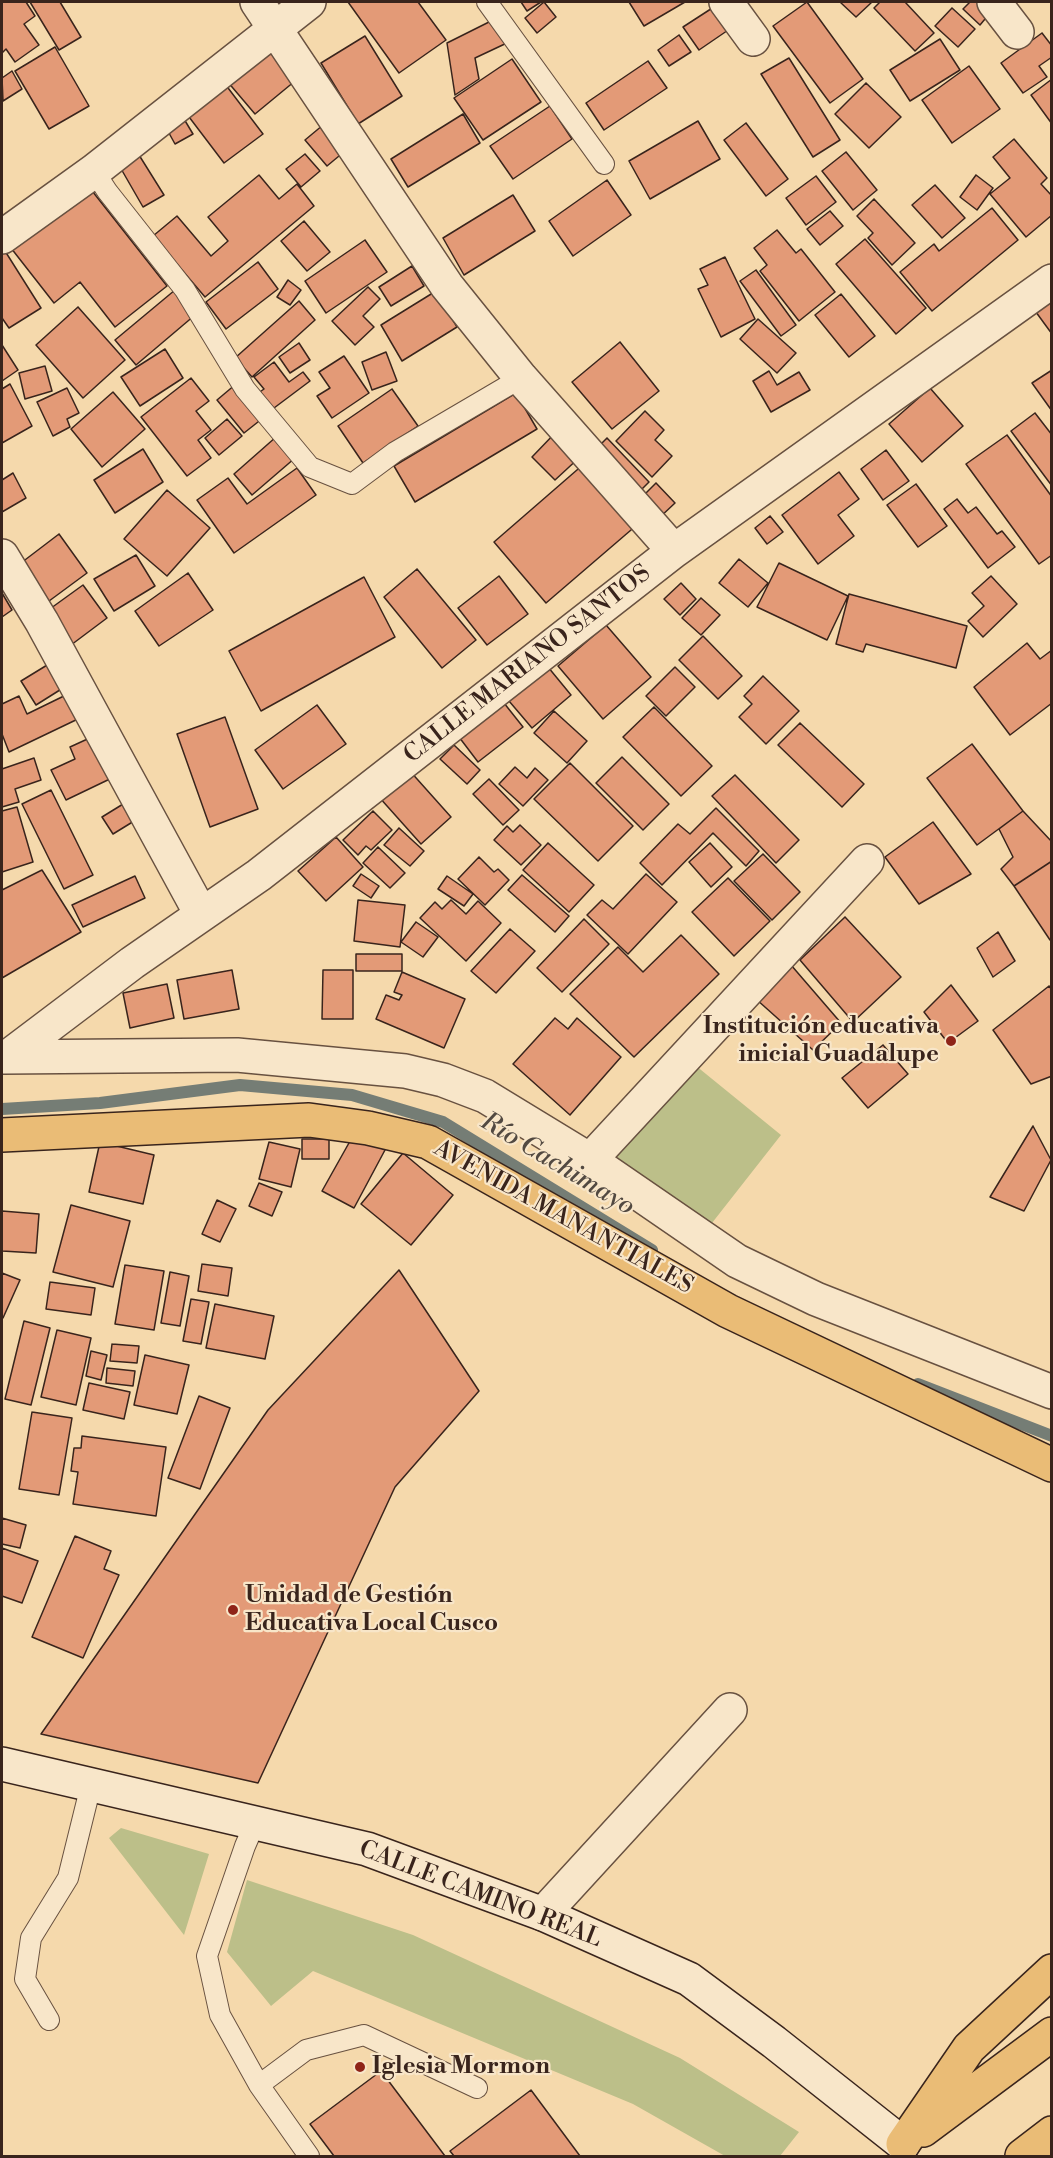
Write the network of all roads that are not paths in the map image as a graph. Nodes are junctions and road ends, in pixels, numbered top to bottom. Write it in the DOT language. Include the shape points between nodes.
graph roads {
  1 [pos="309,2"];
  2 [pos="487,2"];
  3 [pos="726,2"];
  4 [pos="994,2"];
  5 [pos="266,14"];
  6 [pos="1017,32"];
  7 [pos="753,39"];
  8 [pos="604,164"];
  9 [pos="94,171"];
  10 [pos="2,237"];
  11 [pos="1052,281"];
  12 [pos="521,378"];
  13 [pos="674,551"];
  14 [pos="2,556"];
  15 [pos="867,861"];
  16 [pos="201,914"];
  17 [pos="5,1057"];
  18 [pos="2,1135"];
  19 [pos="590,1160"];
  20 [pos="1052,1392"];
  21 [pos="1052,1466"];
  22 [pos="730,1710"];
  23 [pos="2,1764"];
  24 [pos="91,1785"];
  25 [pos="255,1823"];
  26 [pos="543,1914"];
  27 [pos="1052,1971"];
  28 [pos="49,2020"];
  29 [pos="1052,2034"];
  30 [pos="259,2085"];
  31 [pos="477,2088"];
  32 [pos="896,2150"];
  33 [pos="309,2157"];
  1 -- 5 [label="street"];
  2 -- 8 [label="lane"];
  3 -- 7 [label="street"];
  4 -- 6 [label="street"];
  5 -- 9 [label="street"];
  5 -- 12 [label="street" via="447,286"];
  9 -- 10 [label="street"];
  9 -- 12 [label="lane" via="185,290 245,389 310,466 352,484 395,452"];
  11 -- 13 [label="street, CALLE MARIANO SANTOS"];
  12 -- 13 [label="street"];
  13 -- 16 [label="street, CALLE MARIANO SANTOS" via="259,875"];
  14 -- 16 [label="street"];
  15 -- 19 [label="street"];
  16 -- 17 [label="street, CALLE MARIANO SANTOS"];
  17 -- 19 [label="street, AVENIDA MANANTIALES" via="237,1055 405,1071 485,1096"];
  18 -- 21 [label="main road, AVENIDA MANANTIALES" via="309,1120 428,1142 728,1311"];
  19 -- 20 [label="street, AVENIDA MANANTIALES" via="737,1261 816,1299"];
  22 -- 26 [label="street"];
  23 -- 24 [label="street, CALLE CAMINO REAL"];
  24 -- 25 [label="street, CALLE CAMINO REAL"];
  24 -- 28 [label="lane" via="68,1878 31,1938 25,1979"];
  25 -- 26 [label="street, CALLE CAMINO REAL" via="368,1849"];
  25 -- 30 [label="lane" via="207,1956 220,2014"];
  26 -- 32 [label="street, CALLE CAMINO REAL" via="689,1979 774,2042"];
  27 -- 32 [label="main road" via="969,2048"];
  29 -- 32 [label="main road"];
  30 -- 31 [label="lane" via="306,2050 364,2035"];
  30 -- 33 [label="lane"];
}
